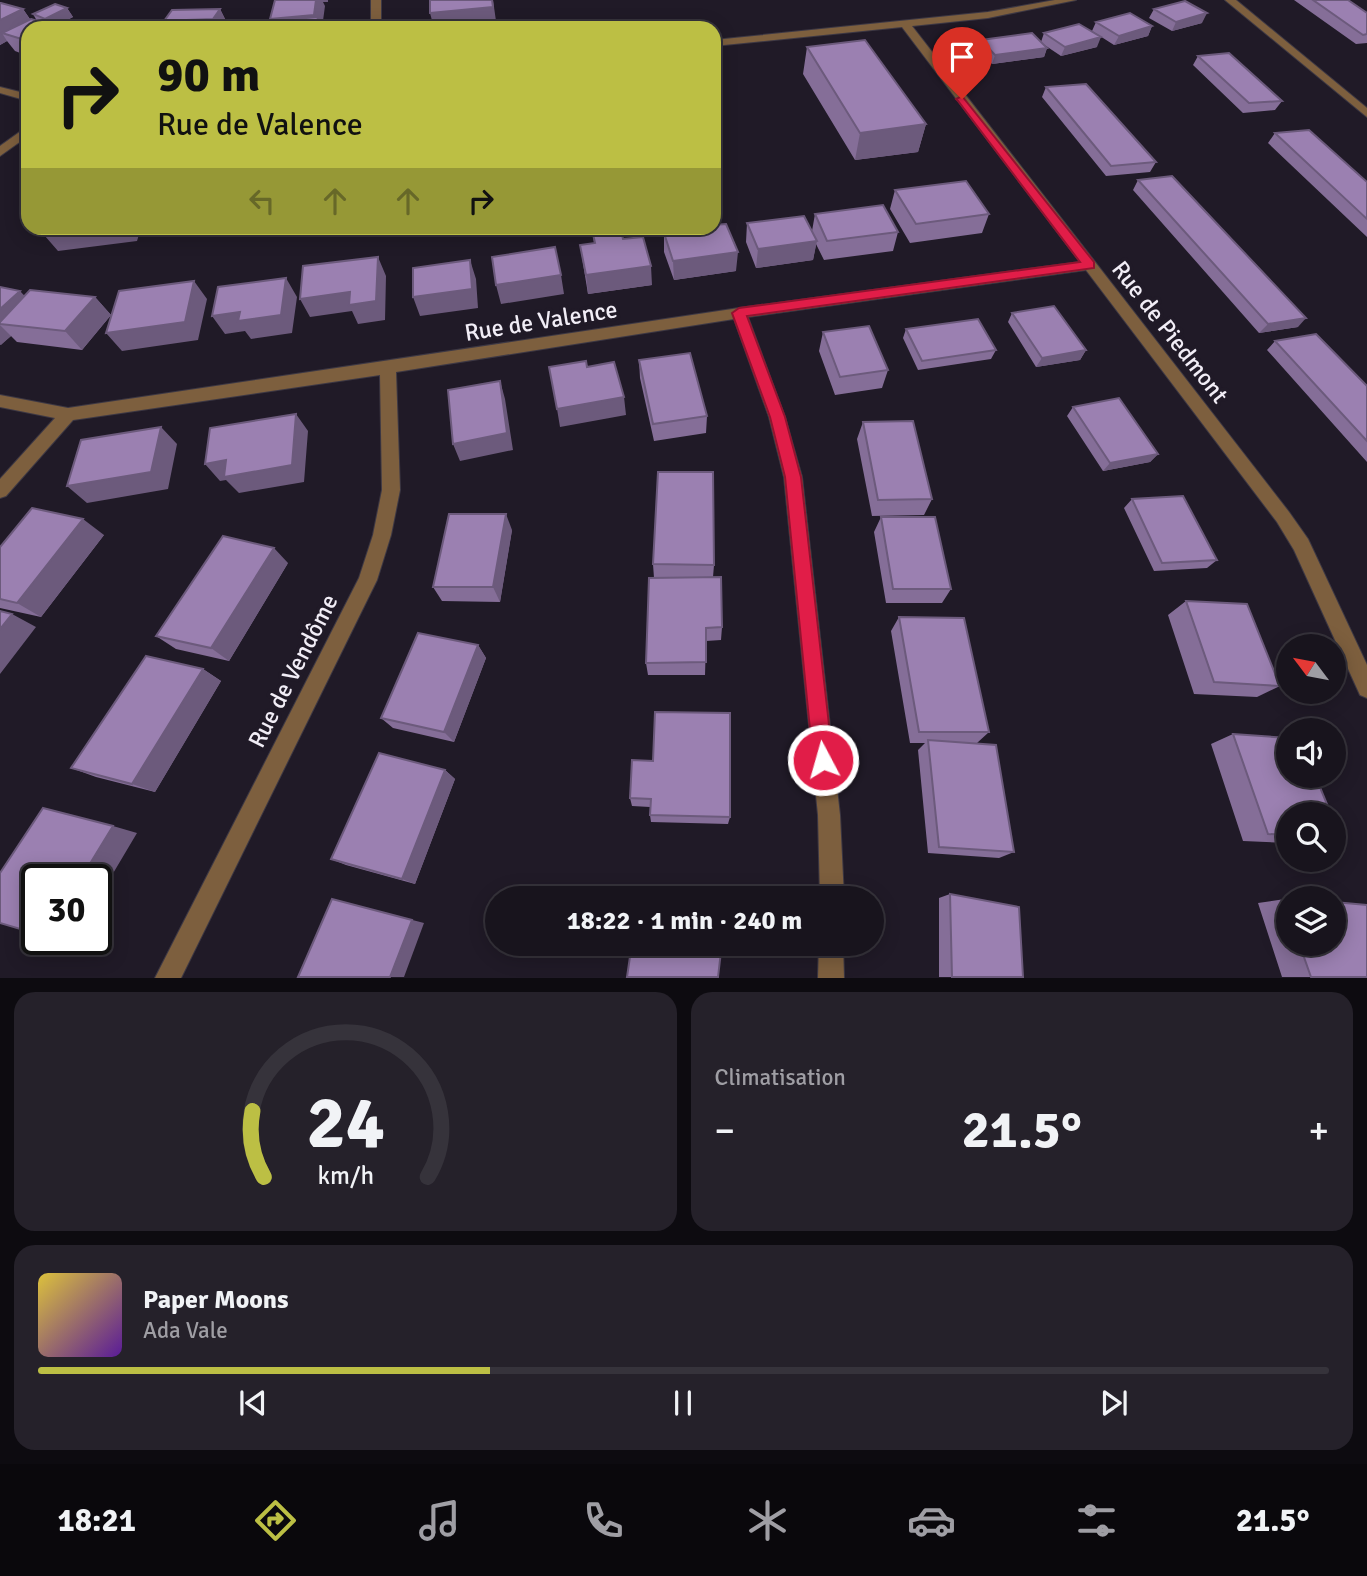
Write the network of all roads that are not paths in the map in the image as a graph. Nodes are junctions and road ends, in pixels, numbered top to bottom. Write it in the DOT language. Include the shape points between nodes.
graph roads {
  1 [pos="376,0"];
  2 [pos="1071,0"];
  3 [pos="1229,1"];
  4 [pos="376,21"];
  5 [pos="905,24"];
  6 [pos="721,42"];
  7 [pos="0,90"];
  8 [pos="21,96"];
  9 [pos="1367,114"];
  10 [pos="21,136"];
  11 [pos="0,152"];
  12 [pos="1089,265"];
  13 [pos="739,313"];
  14 [pos="388,368"];
  15 [pos="0,401"];
  16 [pos="68,414"];
  17 [pos="0,491"];
  18 [pos="1367,688"];
  19 [pos="832,886"];
  20 [pos="831,956"];
  21 [pos="167,978"];
  22 [pos="831,978"];
  1 -- 4 [label="street"];
  2 -- 5 [label="street"];
  3 -- 9 [label="street"];
  5 -- 6 [label="street"];
  5 -- 12 [label="street, Rue de Piedmont"];
  7 -- 8 [label="street"];
  10 -- 11 [label="street"];
  12 -- 13 [label="street, Rue de Valence"];
  12 -- 18 [label="street, Rue de Piedmont" via="1283,517 1301,545"];
  13 -- 14 [label="street, Rue de Valence"];
  13 -- 19 [label="street" via="777,417 793,477 829,815"];
  14 -- 16 [label="street, Rue de Valence"];
  14 -- 21 [label="street, Rue de Vendôme" via="391,490 368,580"];
  15 -- 16 [label="street, Rue de Valence"];
  16 -- 17 [label="street"];
  20 -- 22 [label="street"];
}
